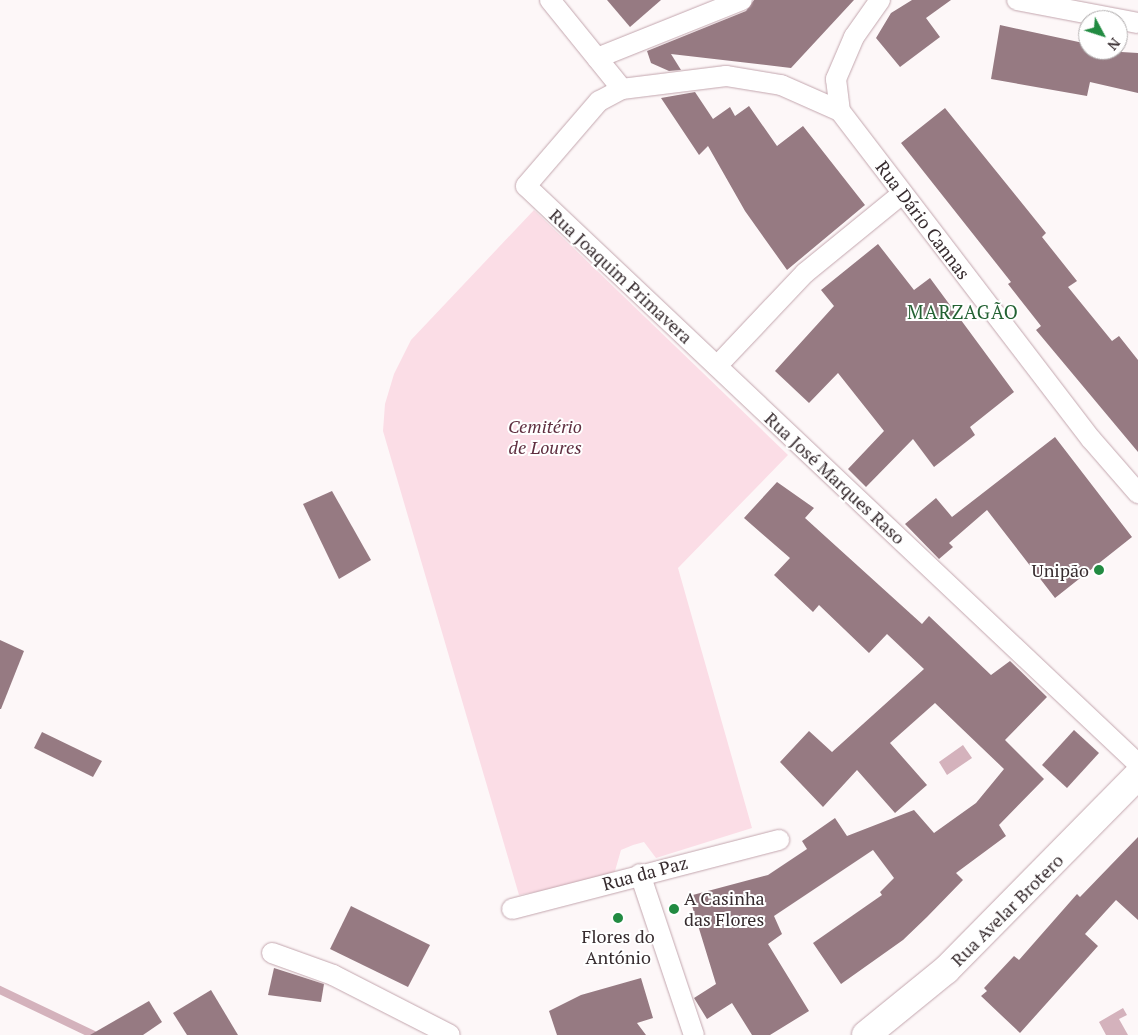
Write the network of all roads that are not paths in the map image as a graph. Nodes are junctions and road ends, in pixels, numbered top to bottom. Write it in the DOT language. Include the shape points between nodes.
graph roads {
  1 [pos="550,0"];
  2 [pos="742,0"];
  3 [pos="880,0"];
  4 [pos="1017,0"];
  5 [pos="1075,7"];
  6 [pos="1138,24"];
  7 [pos="597,58"];
  8 [pos="622,89"];
  9 [pos="840,111"];
  10 [pos="526,186"];
  11 [pos="902,194"];
  12 [pos="717,366"];
  13 [pos="1138,493"];
  14 [pos="1138,764"];
  15 [pos="1138,775"];
  16 [pos="779,840"];
  17 [pos="640,874"];
  18 [pos="512,910"];
  19 [pos="272,953"];
  20 [pos="450,1035"];
  21 [pos="694,1035"];
  22 [pos="866,1035"];
  1 -- 7 [label="street"];
  2 -- 7 [label="street"];
  3 -- 9 [label="street, Rua Dário Cannas" via="854,36 836,79"];
  4 -- 5 [label="street"];
  5 -- 6 [label="street"];
  7 -- 8 [label="street"];
  8 -- 9 [label="street, Rua Dário Cannas" via="726,76 781,85"];
  8 -- 10 [label="street, Rua Dário Cannas" via="599,101"];
  9 -- 11 [label="street, Rua Dário Cannas"];
  10 -- 12 [label="street, Rua Joaquim Primavera"];
  11 -- 12 [label="street" via="805,274"];
  11 -- 13 [label="street, Rua Dário Cannas" via="1091,438"];
  12 -- 14 [label="street, Rua José Marques Raso"];
  15 -- 22 [label="main road, Rua Avelar Brotero" via="946,970"];
  16 -- 17 [label="street, Rua da Paz"];
  17 -- 18 [label="street, Rua da Paz"];
  17 -- 21 [label="street"];
  19 -- 20 [label="street" via="332,976"];
}
